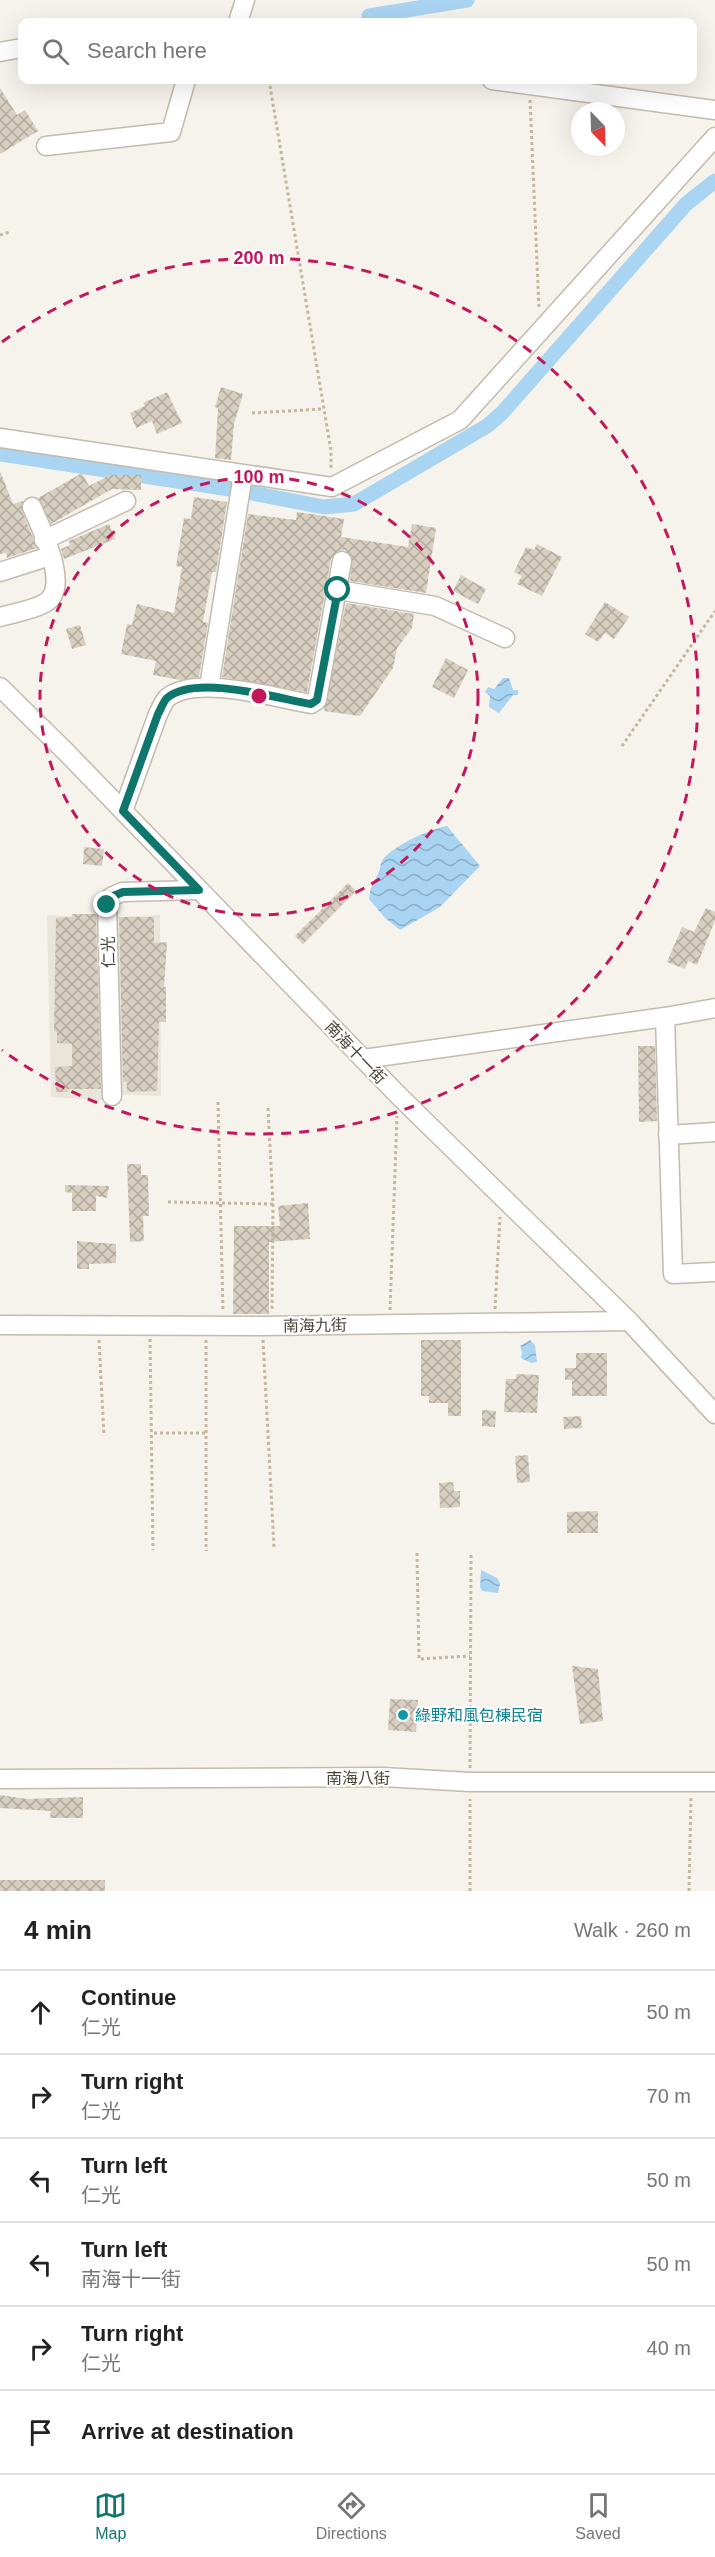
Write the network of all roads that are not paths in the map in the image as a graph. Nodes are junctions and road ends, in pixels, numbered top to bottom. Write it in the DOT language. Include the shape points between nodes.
graph roads {
  1 [pos="245,0"];
  2 [pos="239,18"];
  3 [pos="18,49"];
  4 [pos="0,52"];
  5 [pos="185,84"];
  6 [pos="522,84"];
  7 [pos="715,110"];
  8 [pos="715,137"];
  9 [pos="46,146"];
  10 [pos="0,438"];
  11 [pos="243,475"];
  12 [pos="126,501"];
  13 [pos="32,507"];
  14 [pos="47,548"];
  15 [pos="342,561"];
  16 [pos="0,572"];
  17 [pos="338,590"];
  18 [pos="0,617"];
  19 [pos="505,638"];
  20 [pos="0,687"];
  21 [pos="209,687"];
  22 [pos="123,811"];
  23 [pos="199,890"];
  24 [pos="715,1008"];
  25 [pos="665,1017"];
  26 [pos="363,1059"];
  27 [pos="112,1096"];
  28 [pos="715,1132"];
  29 [pos="668,1135"];
  30 [pos="715,1272"];
  31 [pos="629,1321"];
  32 [pos="0,1325"];
  33 [pos="715,1414"];
  34 [pos="0,1779"];
  35 [pos="715,1782"];
  1 -- 2 [label="street"];
  3 -- 4 [label="street"];
  5 -- 9 [label="street" via="171,132"];
  6 -- 7 [label="street"];
  8 -- 11 [label="street" via="460,420 332,487"];
  10 -- 11 [label="street"];
  11 -- 21 [label="street"];
  12 -- 14 [label="street"];
  13 -- 14 [label="street"];
  14 -- 16 [label="street"];
  14 -- 18 [label="street" via="57,576 49,601"];
  15 -- 17 [label="street"];
  17 -- 19 [label="street" via="435,606"];
  17 -- 21 [label="street" via="317,700 311,704"];
  20 -- 22 [label="street, 南海十一街"];
  21 -- 22 [label="street" via="179,691 166,699"];
  22 -- 23 [label="street, 南海十一街"];
  23 -- 26 [label="street, 南海十一街"];
  23 -- 27 [label="street, 仁光" via="123,892 111,897 107,905"];
  24 -- 25 [label="street"];
  25 -- 26 [label="street"];
  25 -- 29 [label="street"];
  26 -- 31 [label="street, 南海十一街"];
  28 -- 29 [label="street"];
  29 -- 30 [label="street" via="673,1274"];
  31 -- 32 [label="street, 南海九街"];
  31 -- 33 [label="street, 南海十一街"];
  34 -- 35 [label="street, 南海八街" via="382,1777 470,1782"];
}
